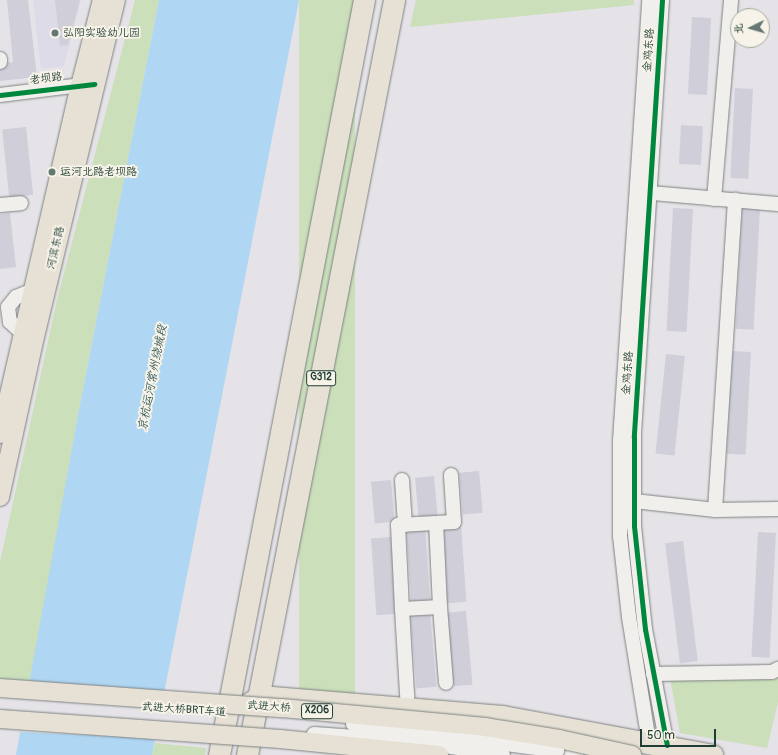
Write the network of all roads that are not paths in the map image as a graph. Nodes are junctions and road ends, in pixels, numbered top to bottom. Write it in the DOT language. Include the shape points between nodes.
graph roads {
  1 [pos="102,0"];
  2 [pos="116,0"];
  3 [pos="364,0"];
  4 [pos="394,0"];
  5 [pos="649,0"];
  6 [pos="662,0"];
  7 [pos="731,0"];
  8 [pos="87,85"];
  9 [pos="0,95"];
  10 [pos="643,192"];
  11 [pos="714,198"];
  12 [pos="735,200"];
  13 [pos="21,203"];
  14 [pos="778,204"];
  15 [pos="0,205"];
  16 [pos="33,290"];
  17 [pos="4,307"];
  18 [pos="23,334"];
  19 [pos="0,434"];
  20 [pos="451,475"];
  21 [pos="402,480"];
  22 [pos="0,497"];
  23 [pos="627,500"];
  24 [pos="778,508"];
  25 [pos="716,510"];
  26 [pos="436,523"];
  27 [pos="405,525"];
  28 [pos="440,607"];
  29 [pos="402,609"];
  30 [pos="778,668"];
  31 [pos="653,674"];
  32 [pos="446,684"];
  33 [pos="0,688"];
  34 [pos="260,696"];
  35 [pos="0,697"];
  36 [pos="408,708"];
  37 [pos="0,711"];
  38 [pos="502,716"];
  39 [pos="226,719"];
  40 [pos="0,720"];
  41 [pos="658,744"];
  42 [pos="219,755"];
  43 [pos="251,755"];
  44 [pos="439,755"];
  45 [pos="497,755"];
  46 [pos="503,755"];
  47 [pos="576,755"];
  48 [pos="632,755"];
  49 [pos="712,755"];
  1 -- 8 [label="main road, 河滨东路"];
  2 -- 8 [label="main road, 河滨东路"];
  3 -- 39 [label="highway, G312"];
  4 -- 34 [label="highway, G312"];
  5 -- 10 [label="street, 金鸡东路"];
  6 -- 10 [label="street, 金鸡东路"];
  7 -- 11 [label="street"];
  8 -- 9 [label="street, 老坝路"];
  8 -- 16 [label="main road, 河滨东路"];
  8 -- 22 [label="main road, 河滨东路"];
  10 -- 11 [label="street"];
  10 -- 23 [label="street, 金鸡东路" via="620,441"];
  11 -- 12 [label="street"];
  12 -- 14 [label="street"];
  12 -- 25 [label="street"];
  13 -- 15 [label="street"];
  16 -- 17 [label="street" via="16,296"];
  16 -- 18 [label="main road, 河滨东路"];
  17 -- 18 [label="street" via="10,322"];
  18 -- 19 [label="main road, 河滨东路"];
  20 -- 26 [label="street" via="454,522"];
  21 -- 27 [label="street"];
  23 -- 25 [label="street"];
  23 -- 31 [label="street, 金鸡东路" via="634,526 645,629"];
  23 -- 41 [label="street, 金鸡东路" via="620,536 629,617"];
  24 -- 25 [label="street"];
  26 -- 27 [label="street"];
  26 -- 28 [label="street"];
  27 -- 29 [label="street" via="398,525"];
  28 -- 29 [label="street"];
  28 -- 32 [label="street"];
  29 -- 36 [label="street"];
  30 -- 31 [label="street" via="772,672"];
  31 -- 41 [label="street, 金鸡东路"];
  33 -- 48 [label="main road, 武进大桥 / X206, bridge" via="282,708 485,727 559,739"];
  34 -- 36 [label="highway"];
  34 -- 39 [label="highway"];
  34 -- 43 [label="highway, G312"];
  35 -- 47 [label="street, 武进大桥BRT车道, bridge" via="280,716 414,730"];
  36 -- 38 [label="highway"];
  37 -- 46 [label="street, 武进大桥BRT车道, bridge" via="412,741"];
  38 -- 41 [label="highway"];
  38 -- 45 [label="highway"];
  39 -- 42 [label="highway, G312"];
  39 -- 43 [label="highway"];
  40 -- 44 [label="main road, bridge" via="288,740"];
  41 -- 49 [label="highway"];
}
